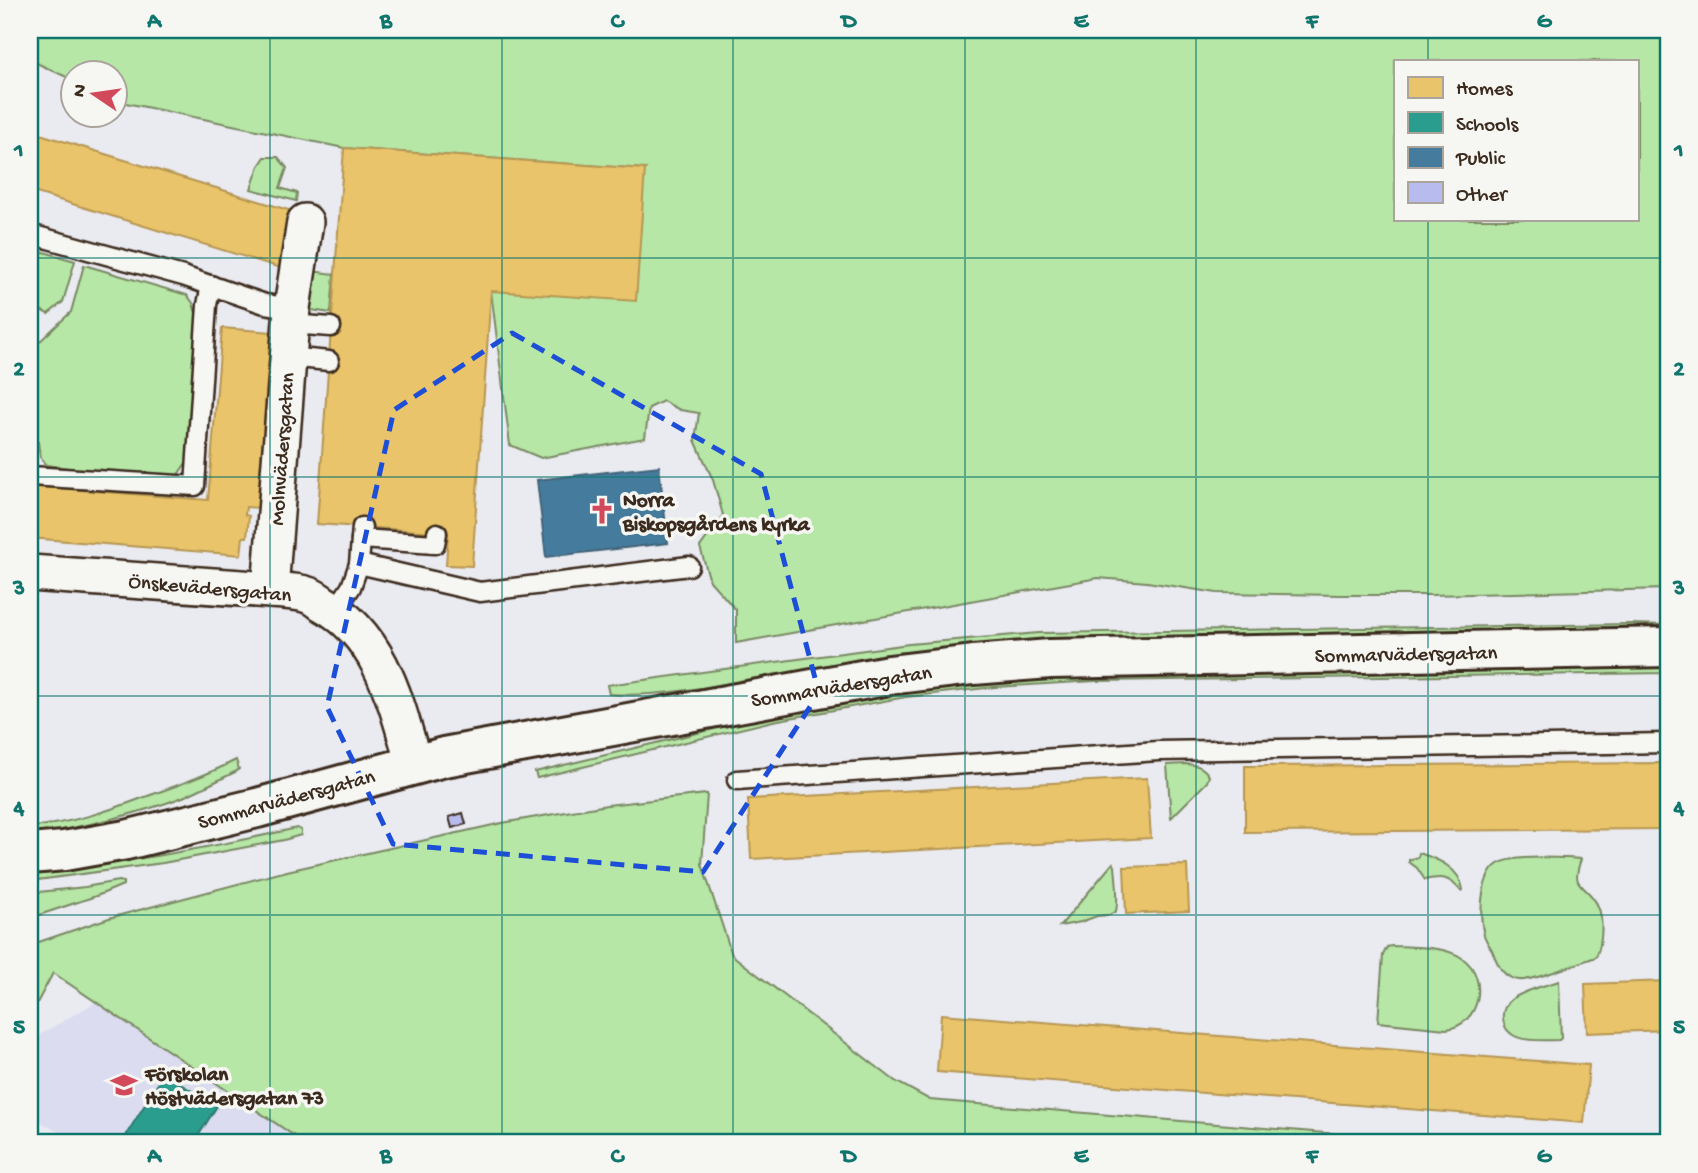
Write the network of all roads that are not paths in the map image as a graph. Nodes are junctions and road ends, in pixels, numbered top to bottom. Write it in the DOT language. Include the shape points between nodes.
graph roads {
  1 [pos="305,222"];
  2 [pos="30,234"];
  3 [pos="211,285"];
  4 [pos="331,327"];
  5 [pos="290,330"];
  6 [pos="329,361"];
  7 [pos="30,476"];
  8 [pos="436,533"];
  9 [pos="359,564"];
  10 [pos="689,566"];
  11 [pos="30,573"];
  12 [pos="270,590"];
  13 [pos="336,610"];
  14 [pos="1668,648"];
  15 [pos="1668,743"];
  16 [pos="414,764"];
  17 [pos="737,780"];
  18 [pos="30,854"];
  1 -- 5 [label="street, Molnvädersgatan"];
  2 -- 3 [label="lane"];
  3 -- 5 [label="lane" via="265,303"];
  3 -- 7 [label="lane" via="195,486"];
  4 -- 5 [label="lane"];
  5 -- 6 [label="lane"];
  5 -- 12 [label="street, Molnvädersgatan"];
  8 -- 9 [label="lane" via="435,544 361,533"];
  9 -- 10 [label="lane" via="480,592"];
  9 -- 13 [label="lane"];
  11 -- 12 [label="street, Önskevädersgatan"];
  12 -- 13 [label="street, Önskevädersgatan" via="308,595"];
  13 -- 16 [label="street, Önskevädersgatan" via="352,623 385,673"];
  14 -- 16 [label="street, Sommarvädersgatan" via="1063,659 973,665 745,700"];
  15 -- 17 [label="lane" via="1158,751"];
  16 -- 18 [label="street, Sommarvädersgatan" via="126,840"];
}
